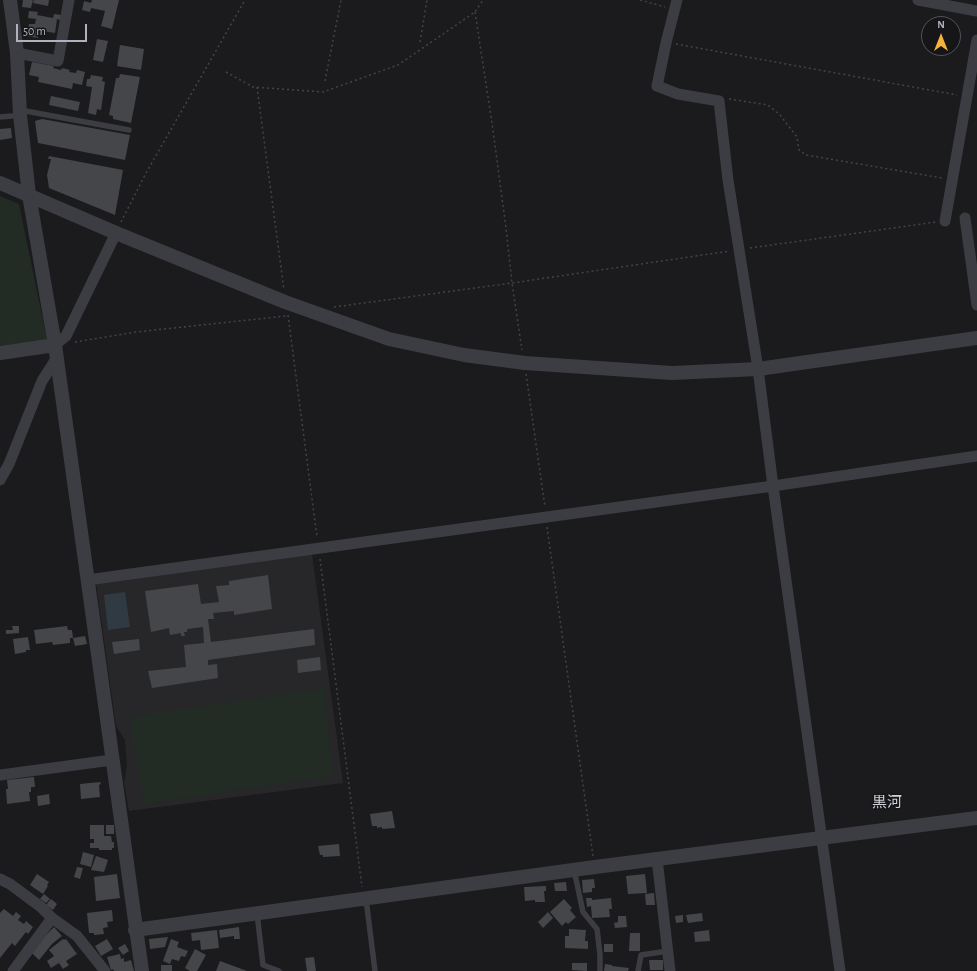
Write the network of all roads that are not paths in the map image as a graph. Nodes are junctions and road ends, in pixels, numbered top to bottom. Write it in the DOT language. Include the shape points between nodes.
graph roads {
  1 [pos="10,0"];
  2 [pos="69,0"];
  3 [pos="918,0"];
  4 [pos="676,5"];
  5 [pos="977,11"];
  6 [pos="977,40"];
  7 [pos="17,53"];
  8 [pos="16,113"];
  9 [pos="0,117"];
  10 [pos="129,130"];
  11 [pos="0,183"];
  12 [pos="29,195"];
  13 [pos="965,218"];
  14 [pos="945,221"];
  15 [pos="116,233"];
  16 [pos="977,305"];
  17 [pos="977,338"];
  18 [pos="55,345"];
  19 [pos="0,352"];
  20 [pos="56,359"];
  21 [pos="758,369"];
  22 [pos="977,456"];
  23 [pos="0,480"];
  24 [pos="773,486"];
  25 [pos="87,580"];
  26 [pos="112,760"];
  27 [pos="0,774"];
  28 [pos="977,818"];
  29 [pos="820,838"];
  30 [pos="657,859"];
  31 [pos="574,870"];
  32 [pos="0,879"];
  33 [pos="363,898"];
  34 [pos="257,913"];
  35 [pos="52,918"];
  36 [pos="135,930"];
  37 [pos="668,951"];
  38 [pos="13,971"];
  39 [pos="105,971"];
  40 [pos="142,971"];
  41 [pos="279,971"];
  42 [pos="375,971"];
  43 [pos="600,971"];
  44 [pos="638,971"];
  45 [pos="670,971"];
  46 [pos="840,971"];
  1 -- 7 [label="street"];
  2 -- 7 [label="street" via="58,61"];
  3 -- 5 [label="street"];
  4 -- 21 [label="street" via="657,86 678,94 719,101 728,180"];
  6 -- 14 [label="street"];
  7 -- 8 [label="street"];
  8 -- 9 [label="lane"];
  8 -- 10 [label="lane"];
  8 -- 12 [label="street"];
  11 -- 12 [label="street"];
  12 -- 15 [label="street"];
  12 -- 18 [label="street"];
  13 -- 16 [label="street"];
  15 -- 18 [label="street" via="66,336"];
  15 -- 21 [label="street" via="286,309 389,339 464,355 524,363 672,373"];
  17 -- 21 [label="street"];
  18 -- 19 [label="street"];
  18 -- 20 [label="street"];
  20 -- 23 [label="street" via="42,381 9,464"];
  20 -- 25 [label="street"];
  21 -- 24 [label="street"];
  22 -- 24 [label="street"];
  24 -- 25 [label="street"];
  24 -- 29 [label="street"];
  25 -- 26 [label="street"];
  26 -- 27 [label="street"];
  26 -- 36 [label="street"];
  28 -- 29 [label="street"];
  29 -- 30 [label="street"];
  29 -- 46 [label="street"];
  30 -- 31 [label="street"];
  30 -- 37 [label="street"];
  31 -- 33 [label="street"];
  31 -- 43 [label="lane" via="583,912 597,929"];
  32 -- 35 [label="street" via="35,902"];
  33 -- 34 [label="street"];
  33 -- 42 [label="lane" via="367,908"];
  34 -- 36 [label="street"];
  34 -- 41 [label="lane" via="263,965"];
  35 -- 38 [label="street"];
  35 -- 39 [label="street" via="77,936"];
  36 -- 40 [label="street"];
  37 -- 44 [label="lane" via="640,955"];
  37 -- 45 [label="street"];
}
